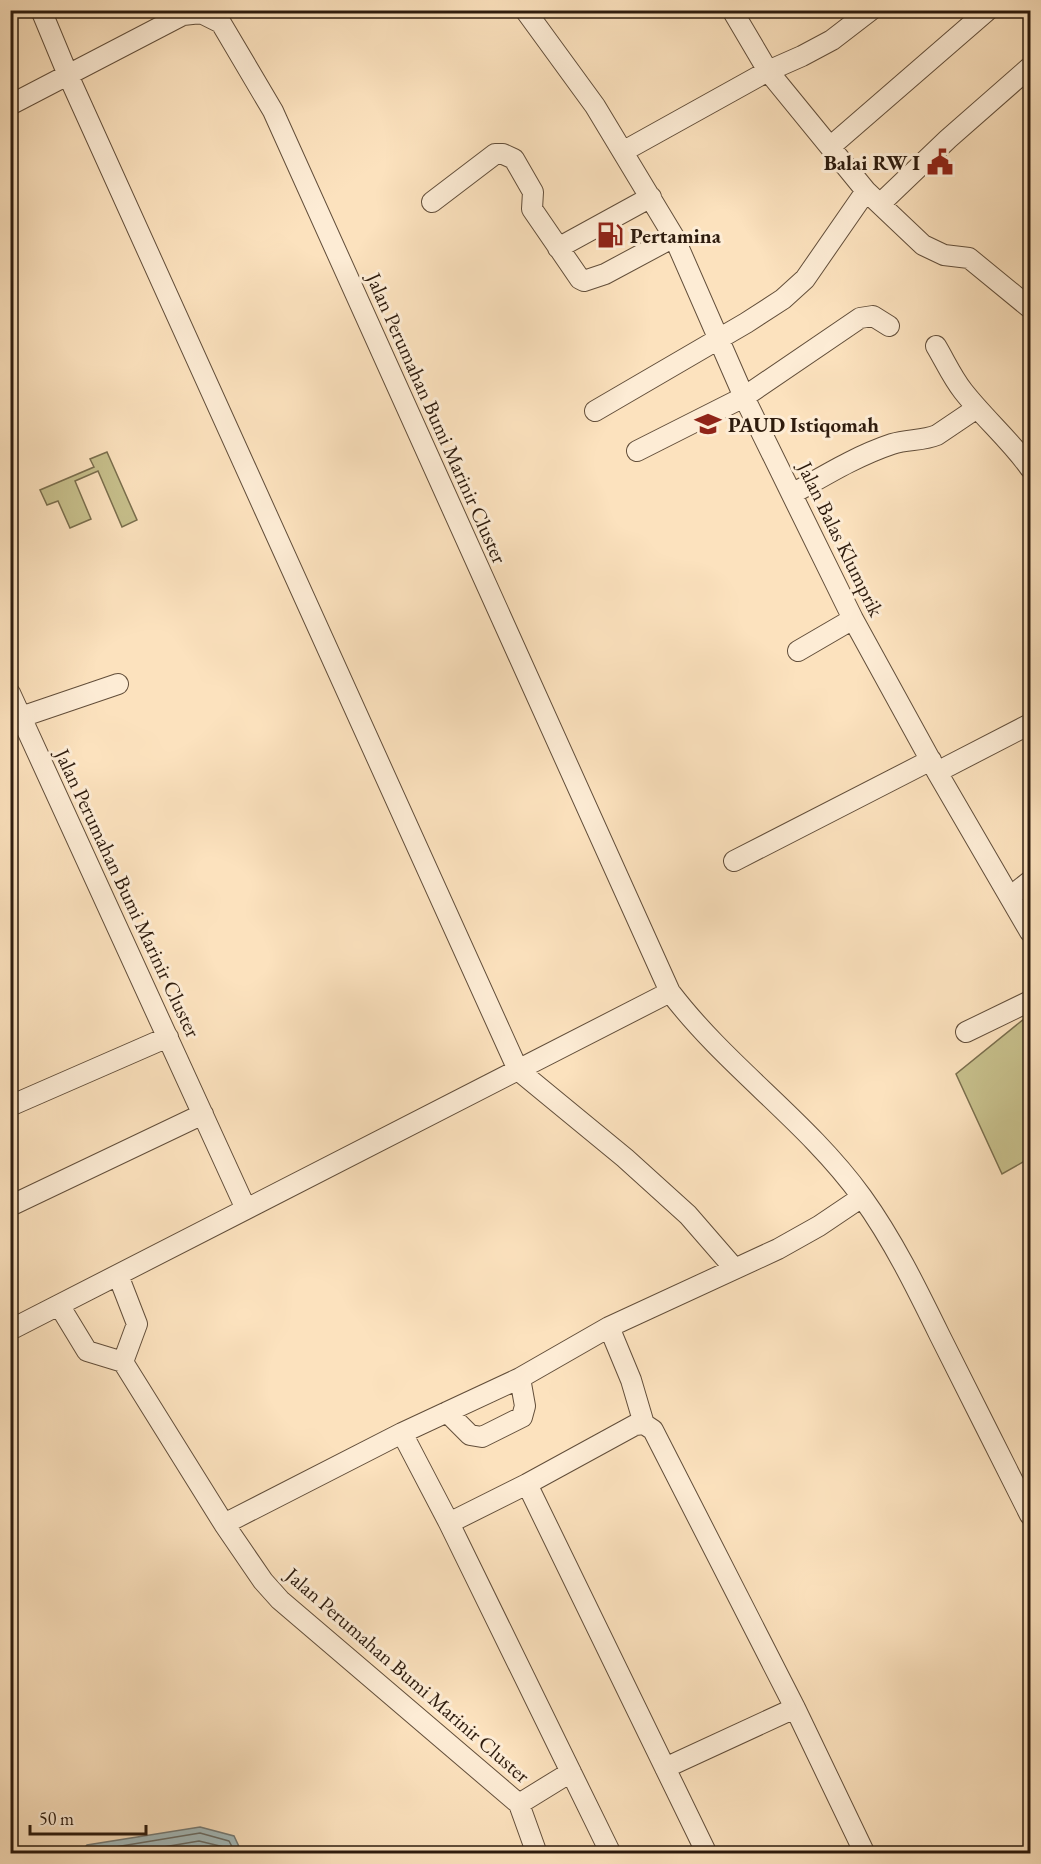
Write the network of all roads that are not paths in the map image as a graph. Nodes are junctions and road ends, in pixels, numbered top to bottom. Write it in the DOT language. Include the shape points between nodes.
graph roads {
  1 [pos="41,10"];
  2 [pos="525,10"];
  3 [pos="732,10"];
  4 [pos="871,10"];
  5 [pos="988,10"];
  6 [pos="1030,67"];
  7 [pos="768,71"];
  8 [pos="68,75"];
  9 [pos="10,105"];
  10 [pos="830,147"];
  11 [pos="624,151"];
  12 [pos="651,197"];
  13 [pos="873,198"];
  14 [pos="432,202"];
  15 [pos="674,237"];
  16 [pos="558,248"];
  17 [pos="1030,308"];
  18 [pos="889,326"];
  19 [pos="718,339"];
  20 [pos="936,346"];
  21 [pos="744,397"];
  22 [pos="977,408"];
  23 [pos="595,411"];
  24 [pos="637,451"];
  25 [pos="1030,468"];
  26 [pos="792,494"];
  27 [pos="853,619"];
  28 [pos="798,651"];
  29 [pos="118,684"];
  30 [pos="10,693"];
  31 [pos="21,717"];
  32 [pos="1030,724"];
  33 [pos="934,766"];
  34 [pos="734,861"];
  35 [pos="1030,881"];
  36 [pos="1010,897"];
  37 [pos="1030,932"];
  38 [pos="670,992"];
  39 [pos="1030,1001"];
  40 [pos="966,1032"];
  41 [pos="168,1037"];
  42 [pos="518,1070"];
  43 [pos="10,1106"];
  44 [pos="203,1114"];
  45 [pos="862,1197"];
  46 [pos="10,1206"];
  47 [pos="246,1209"];
  48 [pos="734,1268"];
  49 [pos="118,1275"];
  50 [pos="59,1305"];
  51 [pos="609,1327"];
  52 [pos="10,1330"];
  53 [pos="123,1362"];
  54 [pos="520,1378"];
  55 [pos="447,1412"];
  56 [pos="644,1424"];
  57 [pos="402,1433"];
  58 [pos="526,1484"];
  59 [pos="1030,1515"];
  60 [pos="449,1523"];
  61 [pos="224,1524"];
  62 [pos="795,1708"];
  63 [pos="665,1768"];
  64 [pos="571,1772"];
  65 [pos="519,1804"];
  66 [pos="537,1854"];
  67 [pos="611,1854"];
  68 [pos="707,1854"];
  69 [pos="865,1854"];
  1 -- 8 [label="street"];
  2 -- 11 [label="street, Jalan Balas Klumprik"];
  3 -- 7 [label="street"];
  4 -- 7 [label="street" via="832,40"];
  5 -- 10 [label="street"];
  6 -- 13 [label="street"];
  7 -- 10 [label="street"];
  7 -- 11 [label="street"];
  8 -- 9 [label="street, Jalan Perumahan Bumi Marinir Cluster"];
  8 -- 38 [label="street, Jalan Perumahan Bumi Marinir Cluster" via="183,15 201,13 221,23 273,111"];
  8 -- 42 [label="street"];
  10 -- 13 [label="street"];
  11 -- 12 [label="street, Jalan Balas Klumprik"];
  12 -- 15 [label="street, Jalan Balas Klumprik"];
  12 -- 16 [label="street"];
  13 -- 17 [label="street" via="923,245 944,255 969,258"];
  13 -- 19 [label="street" via="796,290"];
  14 -- 16 [label="street" via="495,154 503,154 514,159 533,192 532,209"];
  15 -- 16 [label="street" via="584,281"];
  15 -- 19 [label="street, Jalan Balas Klumprik"];
  18 -- 21 [label="street" via="873,316 860,318"];
  19 -- 21 [label="street, Jalan Balas Klumprik"];
  19 -- 23 [label="street"];
  20 -- 22 [label="street"];
  21 -- 24 [label="street"];
  21 -- 26 [label="street, Jalan Balas Klumprik"];
  22 -- 25 [label="street"];
  22 -- 26 [label="street" via="938,435 904,440 869,452"];
  26 -- 27 [label="street, Jalan Balas Klumprik"];
  27 -- 28 [label="street"];
  27 -- 33 [label="street, Jalan Balas Klumprik"];
  29 -- 31 [label="street"];
  30 -- 31 [label="street, Jalan Perumahan Bumi Marinir Cluster"];
  31 -- 41 [label="street, Jalan Perumahan Bumi Marinir Cluster"];
  32 -- 33 [label="street"];
  33 -- 34 [label="street"];
  33 -- 36 [label="street, Jalan Balas Klumprik"];
  35 -- 36 [label="street"];
  36 -- 37 [label="street, Jalan Balas Klumprik"];
  38 -- 42 [label="street"];
  38 -- 45 [label="street, Jalan Perumahan Bumi Marinir Cluster" via="744,1074 818,1143"];
  39 -- 40 [label="street"];
  41 -- 43 [label="street"];
  41 -- 44 [label="street, Jalan Perumahan Bumi Marinir Cluster"];
  42 -- 47 [label="street"];
  42 -- 48 [label="street" via="688,1215"];
  44 -- 46 [label="street"];
  44 -- 47 [label="street, Jalan Perumahan Bumi Marinir Cluster"];
  45 -- 48 [label="street" via="778,1249"];
  45 -- 59 [label="street, Jalan Perumahan Bumi Marinir Cluster" via="901,1260"];
  47 -- 49 [label="street"];
  48 -- 51 [label="street"];
  49 -- 50 [label="street"];
  49 -- 53 [label="street" via="137,1324"];
  50 -- 52 [label="street"];
  50 -- 53 [label="street" via="87,1351"];
  51 -- 54 [label="street"];
  51 -- 56 [label="street"];
  53 -- 61 [label="street, Jalan Perumahan Bumi Marinir Cluster"];
  54 -- 55 [label="street"];
  54 -- 55 [label="street" via="525,1406 522,1417 482,1437 470,1434"];
  55 -- 57 [label="street"];
  56 -- 58 [label="street" via="634,1425"];
  56 -- 62 [label="street" via="653,1430"];
  57 -- 60 [label="street, Jalan Perumahan Bumi Marinir Cluster"];
  57 -- 61 [label="street"];
  58 -- 60 [label="street"];
  58 -- 63 [label="street"];
  60 -- 64 [label="street, Jalan Perumahan Bumi Marinir Cluster"];
  61 -- 65 [label="street, Jalan Perumahan Bumi Marinir Cluster" via="280,1600"];
  62 -- 63 [label="street"];
  62 -- 69 [label="street"];
  63 -- 68 [label="street"];
  64 -- 65 [label="street, Jalan Perumahan Bumi Marinir Cluster"];
  64 -- 67 [label="street, Jalan Perumahan Bumi Marinir Cluster"];
  65 -- 66 [label="street, Jalan Perumahan Bumi Marinir Cluster"];
}
